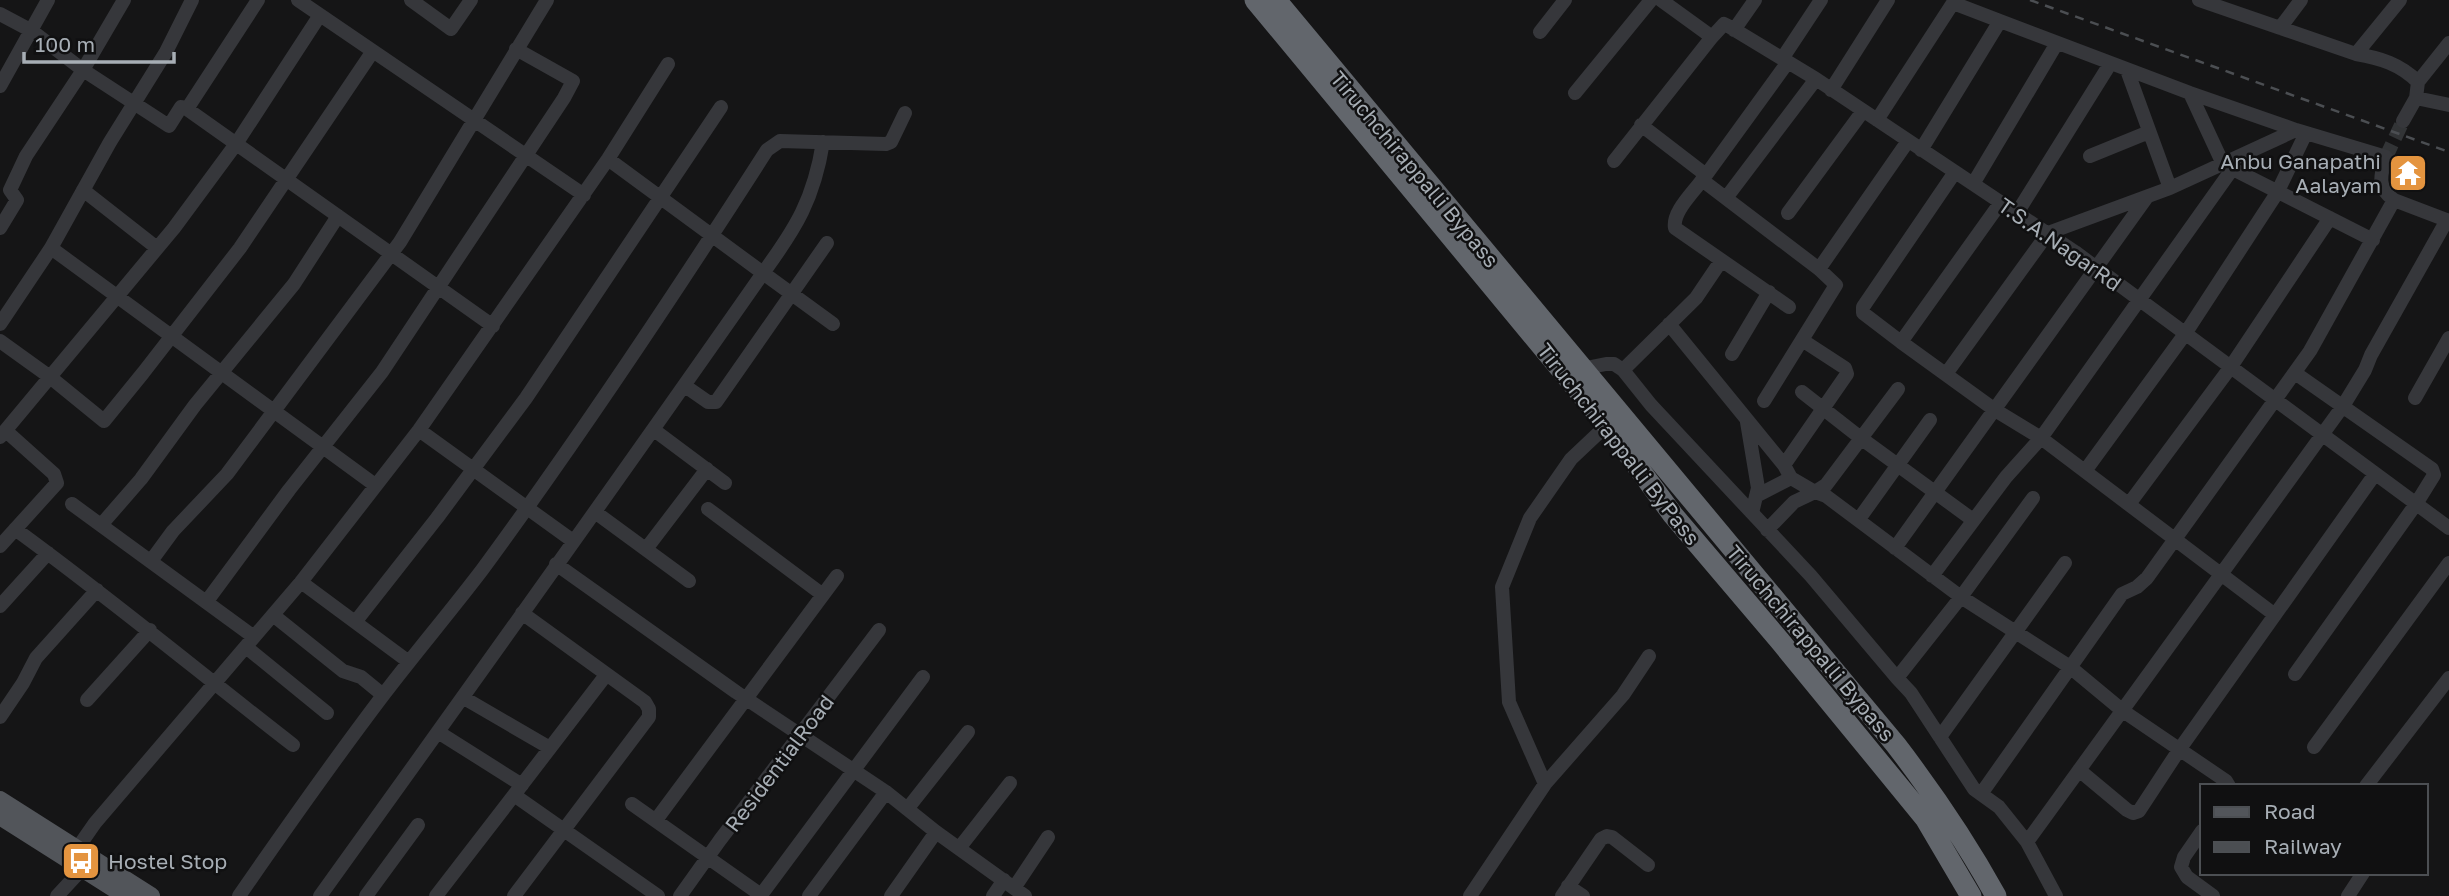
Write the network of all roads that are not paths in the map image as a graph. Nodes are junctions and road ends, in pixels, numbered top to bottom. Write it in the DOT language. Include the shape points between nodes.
graph roads {
  1 [pos="48,0"];
  2 [pos="124,0"];
  3 [pos="192,0"];
  4 [pos="258,0"];
  5 [pos="298,0"];
  6 [pos="411,0"];
  7 [pos="471,0"];
  8 [pos="547,0"];
  9 [pos="1255,0"];
  10 [pos="1276,0"];
  11 [pos="1565,0"];
  12 [pos="1651,0"];
  13 [pos="1661,0"];
  14 [pos="1755,0"];
  15 [pos="1821,0"];
  16 [pos="1888,0"];
  17 [pos="2301,0"];
  18 [pos="2400,0"];
  19 [pos="1948,1"];
  20 [pos="2207,2"];
  21 [pos="1679,5"];
  22 [pos="0,14"];
  23 [pos="320,15"];
  24 [pos="2000,21"];
  25 [pos="1696,26"];
  26 [pos="2280,28"];
  27 [pos="1734,30"];
  28 [pos="32,31"];
  29 [pos="1540,32"];
  30 [pos="1712,37"];
  31 [pos="2057,43"];
  32 [pos="2449,43"];
  33 [pos="516,48"];
  34 [pos="373,51"];
  35 [pos="1699,53"];
  36 [pos="2356,54"];
  37 [pos="1785,61"];
  38 [pos="668,64"];
  39 [pos="2110,64"];
  40 [pos="83,70"];
  41 [pos="2127,70"];
  42 [pos="1816,79"];
  43 [pos="2418,82"];
  44 [pos="0,86"];
  45 [pos="1831,90"];
  46 [pos="1575,93"];
  47 [pos="2190,93"];
  48 [pos="2416,98"];
  49 [pos="134,103"];
  50 [pos="2449,105"];
  51 [pos="721,107"];
  52 [pos="187,109"];
  53 [pos="1863,111"];
  54 [pos="905,113"];
  55 [pos="474,120"];
  56 [pos="1877,120"];
  57 [pos="2403,121"];
  58 [pos="1641,125"];
  59 [pos="2149,132"];
  60 [pos="2301,132"];
  61 [pos="1908,141"];
  62 [pos="823,142"];
  63 [pos="236,144"];
  64 [pos="1921,150"];
  65 [pos="527,156"];
  66 [pos="2090,156"];
  67 [pos="608,159"];
  68 [pos="1614,161"];
  69 [pos="2228,166"];
  70 [pos="1955,172"];
  71 [pos="1704,177"];
  72 [pos="286,179"];
  73 [pos="1973,184"];
  74 [pos="2170,188"];
  75 [pos="83,190"];
  76 [pos="2277,192"];
  77 [pos="584,195"];
  78 [pos="2148,196"];
  79 [pos="661,198"];
  80 [pos="1726,198"];
  81 [pos="2394,200"];
  82 [pos="2001,202"];
  83 [pos="1788,213"];
  84 [pos="2017,213"];
  85 [pos="338,216"];
  86 [pos="2330,218"];
  87 [pos="2448,220"];
  88 [pos="0,228"];
  89 [pos="2048,233"];
  90 [pos="712,236"];
  91 [pos="2372,240"];
  92 [pos="827,243"];
  93 [pos="51,248"];
  94 [pos="157,248"];
  95 [pos="390,254"];
  96 [pos="1721,261"];
  97 [pos="2096,268"];
  98 [pos="1819,269"];
  99 [pos="763,273"];
  100 [pos="439,288"];
  101 [pos="1769,292"];
  102 [pos="792,293"];
  103 [pos="117,296"];
  104 [pos="2140,301"];
  105 [pos="1789,307"];
  106 [pos="0,324"];
  107 [pos="833,324"];
  108 [pos="1669,324"];
  109 [pos="493,326"];
  110 [pos="2185,334"];
  111 [pos="172,336"];
  112 [pos="1555,337"];
  113 [pos="2449,338"];
  114 [pos="1802,340"];
  115 [pos="0,341"];
  116 [pos="1901,342"];
  117 [pos="1732,354"];
  118 [pos="2230,368"];
  119 [pos="1581,369"];
  120 [pos="1623,369"];
  121 [pos="221,373"];
  122 [pos="2295,373"];
  123 [pos="1946,374"];
  124 [pos="50,377"];
  125 [pos="685,386"];
  126 [pos="1898,389"];
  127 [pos="1802,392"];
  128 [pos="2415,398"];
  129 [pos="1764,401"];
  130 [pos="2275,401"];
  131 [pos="2343,406"];
  132 [pos="1825,408"];
  133 [pos="1995,410"];
  134 [pos="273,411"];
  135 [pos="1746,419"];
  136 [pos="1930,420"];
  137 [pos="1616,423"];
  138 [pos="419,430"];
  139 [pos="654,430"];
  140 [pos="3,434"];
  141 [pos="2322,435"];
  142 [pos="2041,438"];
  143 [pos="1862,439"];
  144 [pos="323,447"];
  145 [pos="1898,466"];
  146 [pos="707,468"];
  147 [pos="473,469"];
  148 [pos="2085,471"];
  149 [pos="1787,472"];
  150 [pos="2375,474"];
  151 [pos="725,482"];
  152 [pos="375,485"];
  153 [pos="1936,491"];
  154 [pos="1815,492"];
  155 [pos="1756,496"];
  156 [pos="2033,498"];
  157 [pos="72,504"];
  158 [pos="2129,504"];
  159 [pos="2416,504"];
  160 [pos="526,508"];
  161 [pos="708,509"];
  162 [pos="595,512"];
  163 [pos="1752,513"];
  164 [pos="1859,519"];
  165 [pos="1973,520"];
  166 [pos="101,525"];
  167 [pos="2449,528"];
  168 [pos="15,529"];
  169 [pos="1767,530"];
  170 [pos="2175,539"];
  171 [pos="573,541"];
  172 [pos="0,546"];
  173 [pos="1895,548"];
  174 [pos="646,549"];
  175 [pos="48,553"];
  176 [pos="151,561"];
  177 [pos="2065,563"];
  178 [pos="2449,563"];
  179 [pos="556,564"];
  180 [pos="2221,574"];
  181 [pos="837,576"];
  182 [pos="1932,576"];
  183 [pos="689,581"];
  184 [pos="301,582"];
  185 [pos="97,590"];
  186 [pos="823,595"];
  187 [pos="1961,597"];
  188 [pos="207,601"];
  189 [pos="0,606"];
  190 [pos="522,613"];
  191 [pos="273,615"];
  192 [pos="2275,615"];
  193 [pos="356,621"];
  194 [pos="150,630"];
  195 [pos="880,630"];
  196 [pos="2016,632"];
  197 [pos="250,642"];
  198 [pos="1649,656"];
  199 [pos="410,662"];
  200 [pos="2070,667"];
  201 [pos="2295,674"];
  202 [pos="606,675"];
  203 [pos="923,677"];
  204 [pos="1897,678"];
  205 [pos="2449,678"];
  206 [pos="214,684"];
  207 [pos="383,695"];
  208 [pos="464,698"];
  209 [pos="746,699"];
  210 [pos="87,700"];
  211 [pos="2123,711"];
  212 [pos="327,713"];
  213 [pos="0,717"];
  214 [pos="438,732"];
  215 [pos="968,732"];
  216 [pos="800,735"];
  217 [pos="1940,737"];
  218 [pos="293,745"];
  219 [pos="2314,747"];
  220 [pos="550,748"];
  221 [pos="2179,750"];
  222 [pos="2079,770"];
  223 [pos="854,771"];
  224 [pos="1010,783"];
  225 [pos="1545,784"];
  226 [pos="2228,784"];
  227 [pos="2368,784"];
  228 [pos="518,790"];
  229 [pos="886,792"];
  230 [pos="1981,794"];
  231 [pos="0,800"];
  232 [pos="632,804"];
  233 [pos="908,808"];
  234 [pos="656,820"];
  235 [pos="3,823"];
  236 [pos="418,825"];
  237 [pos="565,830"];
  238 [pos="936,832"];
  239 [pos="2200,834"];
  240 [pos="1048,837"];
  241 [pos="2027,842"];
  242 [pos="960,848"];
  243 [pos="708,857"];
  244 [pos="76,859"];
  245 [pos="1648,865"];
  246 [pos="2362,875"];
  247 [pos="1014,888"];
  248 [pos="1565,891"];
  249 [pos="57,896"];
  250 [pos="126,896"];
  251 [pos="151,896"];
  252 [pos="239,896"];
  253 [pos="320,896"];
  254 [pos="366,896"];
  255 [pos="436,896"];
  256 [pos="514,896"];
  257 [pos="658,896"];
  258 [pos="680,896"];
  259 [pos="809,896"];
  260 [pos="891,896"];
  261 [pos="993,896"];
  262 [pos="1470,896"];
  263 [pos="1583,896"];
  264 [pos="1971,896"];
  265 [pos="1996,896"];
  266 [pos="2056,896"];
  267 [pos="2213,896"];
  268 [pos="2348,896"];
  1 -- 28 [label="street"];
  2 -- 40 [label="street"];
  3 -- 49 [label="street"];
  4 -- 52 [label="street"];
  5 -- 23 [label="street"];
  6 -- 7 [label="street" via="451,29"];
  8 -- 33 [label="street"];
  9 -- 137 [label="highway, Tiruchchirappalli ByPass"];
  10 -- 112 [label="highway, Tiruchchirappalli Bypass"];
  11 -- 29 [label="street"];
  12 -- 46 [label="street"];
  13 -- 21 [label="street"];
  14 -- 27 [label="street"];
  15 -- 37 [label="street"];
  16 -- 45 [label="street"];
  17 -- 26 [label="street"];
  18 -- 36 [label="street"];
  19 -- 24 [label="street"];
  19 -- 56 [label="street"];
  20 -- 26 [label="street"];
  21 -- 25 [label="street"];
  22 -- 28 [label="street"];
  23 -- 34 [label="street"];
  23 -- 63 [label="street"];
  24 -- 31 [label="street"];
  24 -- 64 [label="street"];
  25 -- 30 [label="street"];
  25 -- 35 [label="street"];
  26 -- 36 [label="street"];
  27 -- 30 [label="street" via="1724,24"];
  27 -- 37 [label="street, T.S.A.NagarRd"];
  28 -- 40 [label="street"];
  28 -- 44 [label="street"];
  30 -- 35 [label="street"];
  31 -- 39 [label="street"];
  31 -- 73 [label="street"];
  32 -- 43 [label="street"];
  33 -- 55 [label="street"];
  33 -- 65 [label="street" via="573,81"];
  34 -- 55 [label="street"];
  34 -- 72 [label="street"];
  35 -- 58 [label="street"];
  36 -- 43 [label="street" via="2390,62"];
  37 -- 42 [label="street, T.S.A.NagarRd"];
  37 -- 71 [label="street"];
  38 -- 67 [label="street"];
  39 -- 41 [label="street"];
  39 -- 84 [label="street"];
  40 -- 49 [label="street"];
  40 -- 88 [label="street" via="26,156 10,190 17,200"];
  41 -- 47 [label="street"];
  41 -- 59 [label="street"];
  42 -- 45 [label="street, T.S.A.NagarRd"];
  42 -- 80 [label="street"];
  43 -- 48 [label="street"];
  45 -- 53 [label="street, T.S.A.NagarRd"];
  47 -- 60 [label="street"];
  47 -- 69 [label="street"];
  48 -- 50 [label="street"];
  48 -- 57 [label="street"];
  49 -- 52 [label="street" via="169,126 181,107"];
  49 -- 75 [label="street"];
  51 -- 79 [label="street"];
  52 -- 63 [label="street"];
  53 -- 56 [label="street, T.S.A.NagarRd"];
  53 -- 83 [label="street"];
  54 -- 62 [label="street" via="886,144"];
  55 -- 65 [label="street"];
  55 -- 95 [label="street"];
  56 -- 61 [label="street, T.S.A.NagarRd"];
  58 -- 68 [label="street"];
  58 -- 71 [label="street"];
  59 -- 66 [label="street"];
  59 -- 74 [label="street"];
  60 -- 69 [label="street"];
  60 -- 76 [label="street"];
  60 -- 81 [label="street" via="2386,157 2381,186"];
  61 -- 64 [label="street, T.S.A.NagarRd"];
  61 -- 98 [label="street"];
  62 -- 90 [label="street" via="780,141 767,150"];
  62 -- 99 [label="street" via="804,212"];
  63 -- 72 [label="street"];
  63 -- 94 [label="street"];
  64 -- 70 [label="street, T.S.A.NagarRd"];
  65 -- 77 [label="street"];
  65 -- 100 [label="street"];
  67 -- 77 [label="street"];
  67 -- 79 [label="street"];
  69 -- 74 [label="street"];
  69 -- 76 [label="street"];
  69 -- 104 [label="street"];
  70 -- 73 [label="street, T.S.A.NagarRd"];
  70 -- 116 [label="street" via="1863,307 1863,313"];
  71 -- 80 [label="street"];
  71 -- 96 [label="street" via="1677,215 1675,228"];
  72 -- 85 [label="street"];
  72 -- 111 [label="street"];
  73 -- 82 [label="street, T.S.A.NagarRd"];
  74 -- 78 [label="street"];
  75 -- 93 [label="street"];
  75 -- 94 [label="street"];
  76 -- 86 [label="street"];
  76 -- 110 [label="street"];
  77 -- 109 [label="street"];
  78 -- 89 [label="street"];
  78 -- 97 [label="street"];
  79 -- 90 [label="street"];
  79 -- 147 [label="street"];
  80 -- 98 [label="street"];
  81 -- 87 [label="street"];
  81 -- 91 [label="street"];
  82 -- 84 [label="street, T.S.A.NagarRd"];
  82 -- 116 [label="street"];
  84 -- 89 [label="street, T.S.A.NagarRd"];
  85 -- 95 [label="street"];
  85 -- 121 [label="street" via="294,284"];
  86 -- 91 [label="street"];
  86 -- 118 [label="street"];
  87 -- 131 [label="street"];
  89 -- 97 [label="street, T.S.A.NagarRd"];
  89 -- 123 [label="street"];
  90 -- 99 [label="street"];
  90 -- 160 [label="street"];
  91 -- 122 [label="street"];
  92 -- 102 [label="street"];
  93 -- 103 [label="street"];
  93 -- 106 [label="street"];
  94 -- 103 [label="street"];
  95 -- 100 [label="street"];
  95 -- 134 [label="street"];
  96 -- 101 [label="street"];
  96 -- 108 [label="street" via="1696,298"];
  97 -- 104 [label="street, T.S.A.NagarRd"];
  97 -- 133 [label="street"];
  98 -- 114 [label="street" via="1836,285"];
  99 -- 102 [label="street"];
  99 -- 125 [label="street"];
  100 -- 109 [label="street"];
  100 -- 144 [label="street"];
  101 -- 105 [label="street"];
  101 -- 117 [label="street"];
  102 -- 107 [label="street"];
  102 -- 125 [label="street" via="716,402 708,402"];
  103 -- 111 [label="street"];
  103 -- 124 [label="street"];
  104 -- 110 [label="street, T.S.A.NagarRd"];
  104 -- 142 [label="street"];
  108 -- 120 [label="street"];
  108 -- 135 [label="street"];
  109 -- 138 [label="street"];
  110 -- 118 [label="street, T.S.A.NagarRd"];
  110 -- 148 [label="street"];
  111 -- 121 [label="street"];
  111 -- 124 [label="street" via="104,421"];
  112 -- 119 [label="highway, Tiruchchirappalli Bypass"];
  112 -- 137 [label="street, Tiruchchirappalli Bypass" via="1559,353"];
  113 -- 128 [label="street"];
  114 -- 129 [label="street"];
  114 -- 132 [label="street" via="1845,368 1847,374"];
  115 -- 124 [label="street"];
  116 -- 123 [label="street"];
  118 -- 130 [label="street, T.S.A.NagarRd"];
  118 -- 158 [label="street"];
  119 -- 120 [label="street" via="1606,364"];
  119 -- 137 [label="highway, Tiruchchirappalli Bypass"];
  120 -- 163 [label="street"];
  121 -- 134 [label="street"];
  121 -- 166 [label="street"];
  122 -- 130 [label="street"];
  122 -- 131 [label="street"];
  123 -- 133 [label="street"];
  124 -- 140 [label="street"];
  125 -- 139 [label="street"];
  126 -- 143 [label="street"];
  127 -- 132 [label="street"];
  130 -- 141 [label="street, T.S.A.NagarRd"];
  130 -- 170 [label="street"];
  131 -- 141 [label="street"];
  131 -- 159 [label="street" via="2432,470 2432,481"];
  132 -- 143 [label="street"];
  132 -- 149 [label="street"];
  133 -- 142 [label="street"];
  133 -- 153 [label="street"];
  134 -- 144 [label="street"];
  134 -- 176 [label="street" via="227,474"];
  135 -- 149 [label="street"];
  135 -- 155 [label="street"];
  136 -- 145 [label="street"];
  137 -- 225 [label="street" via="1571,459 1530,518 1502,587 1509,702"];
  137 -- 264 [label="highway, Tiruchchirappalli ByPass" via="1668,500 1673,516 1925,818"];
  137 -- 265 [label="highway, Tiruchchirappalli Bypass" via="1896,745 1957,827"];
  138 -- 147 [label="street"];
  138 -- 152 [label="street"];
  139 -- 146 [label="street"];
  139 -- 162 [label="street"];
  140 -- 168 [label="street" via="57,478 55,486"];
  141 -- 150 [label="street, T.S.A.NagarRd"];
  141 -- 180 [label="street"];
  142 -- 148 [label="street"];
  142 -- 165 [label="street"];
  143 -- 145 [label="street"];
  143 -- 154 [label="street" via="1826,485"];
  144 -- 152 [label="street"];
  144 -- 188 [label="street"];
  145 -- 153 [label="street"];
  145 -- 164 [label="street"];
  146 -- 151 [label="street"];
  146 -- 174 [label="street"];
  147 -- 160 [label="street"];
  147 -- 193 [label="street"];
  148 -- 158 [label="street"];
  149 -- 154 [label="street"];
  149 -- 155 [label="street"];
  150 -- 159 [label="street, T.S.A.NagarRd"];
  150 -- 192 [label="street"];
  152 -- 184 [label="street"];
  153 -- 165 [label="street"];
  153 -- 173 [label="street"];
  154 -- 164 [label="street"];
  154 -- 169 [label="street" via="1794,502"];
  155 -- 163 [label="street"];
  156 -- 187 [label="street"];
  157 -- 166 [label="street"];
  158 -- 170 [label="street"];
  159 -- 167 [label="street, T.S.A.NagarRd"];
  159 -- 201 [label="street"];
  160 -- 171 [label="street"];
  160 -- 199 [label="street"];
  161 -- 186 [label="street"];
  162 -- 171 [label="street"];
  162 -- 174 [label="street"];
  163 -- 169 [label="street"];
  164 -- 173 [label="street"];
  165 -- 182 [label="street"];
  166 -- 176 [label="street"];
  168 -- 172 [label="street"];
  168 -- 175 [label="street"];
  169 -- 204 [label="street"];
  170 -- 180 [label="street"];
  170 -- 200 [label="street" via="2147,578 2122,594"];
  171 -- 179 [label="street"];
  173 -- 182 [label="street"];
  174 -- 183 [label="street"];
  175 -- 185 [label="street"];
  175 -- 189 [label="street"];
  176 -- 188 [label="street"];
  177 -- 196 [label="street"];
  178 -- 219 [label="street"];
  179 -- 190 [label="street"];
  179 -- 209 [label="street"];
  180 -- 192 [label="street"];
  180 -- 211 [label="street"];
  181 -- 186 [label="street"];
  182 -- 187 [label="street"];
  184 -- 191 [label="street"];
  184 -- 193 [label="street"];
  185 -- 194 [label="street"];
  185 -- 213 [label="street" via="36,658"];
  186 -- 209 [label="street"];
  187 -- 196 [label="street"];
  187 -- 204 [label="street"];
  188 -- 197 [label="street"];
  190 -- 202 [label="street"];
  190 -- 208 [label="street"];
  191 -- 197 [label="street"];
  191 -- 207 [label="street" via="344,671 361,677"];
  192 -- 221 [label="street"];
  193 -- 199 [label="street"];
  194 -- 206 [label="street"];
  194 -- 210 [label="street"];
  195 -- 216 [label="street, ResidentialRoad"];
  196 -- 200 [label="street"];
  196 -- 217 [label="street"];
  197 -- 206 [label="street"];
  197 -- 212 [label="street"];
  198 -- 225 [label="street" via="1623,695"];
  199 -- 207 [label="street"];
  200 -- 211 [label="street"];
  200 -- 230 [label="street"];
  202 -- 220 [label="street"];
  202 -- 237 [label="street" via="645,702 649,717"];
  203 -- 223 [label="street"];
  204 -- 217 [label="street"];
  205 -- 227 [label="street"];
  206 -- 218 [label="street"];
  206 -- 244 [label="street" via="96,823"];
  207 -- 252 [label="street"];
  208 -- 214 [label="street"];
  208 -- 220 [label="street"];
  209 -- 216 [label="street"];
  209 -- 234 [label="street"];
  211 -- 221 [label="street"];
  211 -- 222 [label="street"];
  214 -- 228 [label="street"];
  214 -- 253 [label="street"];
  215 -- 233 [label="street"];
  216 -- 223 [label="street"];
  216 -- 243 [label="street, ResidentialRoad"];
  217 -- 230 [label="street"];
  220 -- 228 [label="street"];
  221 -- 222 [label="street" via="2139,811 2133,813"];
  221 -- 226 [label="street"];
  222 -- 241 [label="street"];
  223 -- 229 [label="street"];
  223 -- 243 [label="street" via="761,895"];
  224 -- 242 [label="street"];
  225 -- 262 [label="street"];
  228 -- 237 [label="street"];
  228 -- 255 [label="street"];
  229 -- 233 [label="street"];
  229 -- 259 [label="street"];
  230 -- 241 [label="street"];
  231 -- 244 [label="main road"];
  232 -- 234 [label="street"];
  233 -- 238 [label="street"];
  234 -- 243 [label="street"];
  235 -- 244 [label="main road"];
  236 -- 254 [label="street"];
  237 -- 256 [label="street"];
  237 -- 257 [label="street"];
  238 -- 242 [label="street"];
  238 -- 260 [label="street"];
  239 -- 267 [label="street" via="2181,867"];
  240 -- 247 [label="street"];
  241 -- 266 [label="street"];
  242 -- 247 [label="street"];
  243 -- 258 [label="street, ResidentialRoad"];
  244 -- 249 [label="street"];
  244 -- 250 [label="main road"];
  244 -- 251 [label="main road"];
  245 -- 248 [label="street" via="1607,836"];
  246 -- 268 [label="street"];
  247 -- 261 [label="street"];
  248 -- 263 [label="street"];
}
